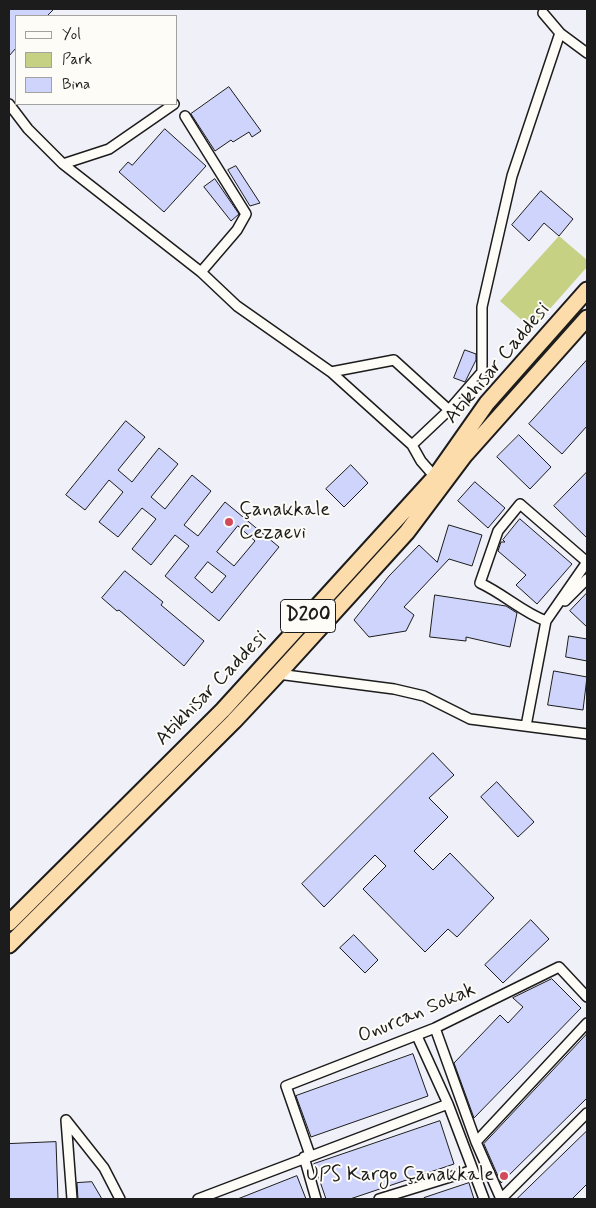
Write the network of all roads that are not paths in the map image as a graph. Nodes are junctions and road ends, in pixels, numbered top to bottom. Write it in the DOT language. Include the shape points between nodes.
graph roads {
  1 [pos="542,13"];
  2 [pos="560,33"];
  3 [pos="587,53"];
  4 [pos="9,104"];
  5 [pos="173,105"];
  6 [pos="185,116"];
  7 [pos="63,164"];
  8 [pos="201,272"];
  9 [pos="587,290"];
  10 [pos="587,318"];
  11 [pos="331,372"];
  12 [pos="448,410"];
  13 [pos="412,445"];
  14 [pos="435,476"];
  15 [pos="587,562"];
  16 [pos="354,566"];
  17 [pos="366,576"];
  18 [pos="587,579"];
  19 [pos="546,621"];
  20 [pos="278,674"];
  21 [pos="526,726"];
  22 [pos="587,734"];
  23 [pos="9,923"];
  24 [pos="9,945"];
  25 [pos="587,996"];
  26 [pos="587,1023"];
  27 [pos="435,1028"];
  28 [pos="417,1036"];
  29 [pos="448,1104"];
  30 [pos="587,1113"];
  31 [pos="476,1142"];
  32 [pos="307,1156"];
  33 [pos="473,1170"];
  34 [pos="72,1199"];
  35 [pos="120,1199"];
  36 [pos="198,1199"];
  37 [pos="316,1199"];
  38 [pos="379,1199"];
  39 [pos="484,1199"];
  40 [pos="501,1199"];
  1 -- 2 [label="street"];
  2 -- 3 [label="street"];
  2 -- 12 [label="street" via="512,176 488,279 482,308 482,372"];
  4 -- 7 [label="street" via="28,129"];
  5 -- 7 [label="street" via="109,149"];
  6 -- 8 [label="street" via="246,214 237,230"];
  7 -- 8 [label="street"];
  8 -- 11 [label="street" via="237,306"];
  9 -- 14 [label="highway, Atikhisar Caddesi / D200" via="487,403"];
  10 -- 17 [label="highway, Atikhisar Caddesi / D200" via="464,456 407,532"];
  11 -- 12 [label="street" via="394,360"];
  11 -- 13 [label="street"];
  12 -- 13 [label="street"];
  13 -- 14 [label="street"];
  14 -- 16 [label="highway, Atikhisar Caddesi / D200"];
  15 -- 19 [label="street"];
  15 -- 19 [label="street" via="520,504 498,531 480,583 516,603 527,614"];
  16 -- 17 [label="highway"];
  16 -- 23 [label="highway, Atikhisar Caddesi / D200" via="223,710"];
  17 -- 20 [label="highway, Atikhisar Caddesi / D200"];
  18 -- 19 [label="street"];
  19 -- 21 [label="street"];
  20 -- 21 [label="street" via="394,689 424,696 470,719"];
  20 -- 24 [label="highway, Atikhisar Caddesi / D200"];
  21 -- 22 [label="street"];
  25 -- 27 [label="street, Onurcan Sokak" via="559,967"];
  26 -- 31 [label="street"];
  27 -- 28 [label="street, Onurcan Sokak"];
  27 -- 31 [label="street"];
  28 -- 29 [label="street"];
  28 -- 32 [label="street, Onurcan Sokak" via="286,1086"];
  29 -- 32 [label="street"];
  29 -- 33 [label="street"];
  30 -- 40 [label="street"];
  31 -- 40 [label="street"];
  32 -- 36 [label="street"];
  32 -- 37 [label="street"];
  33 -- 38 [label="street"];
  33 -- 39 [label="street"];
  34 -- 35 [label="street" via="66,1120 104,1168"];
}
